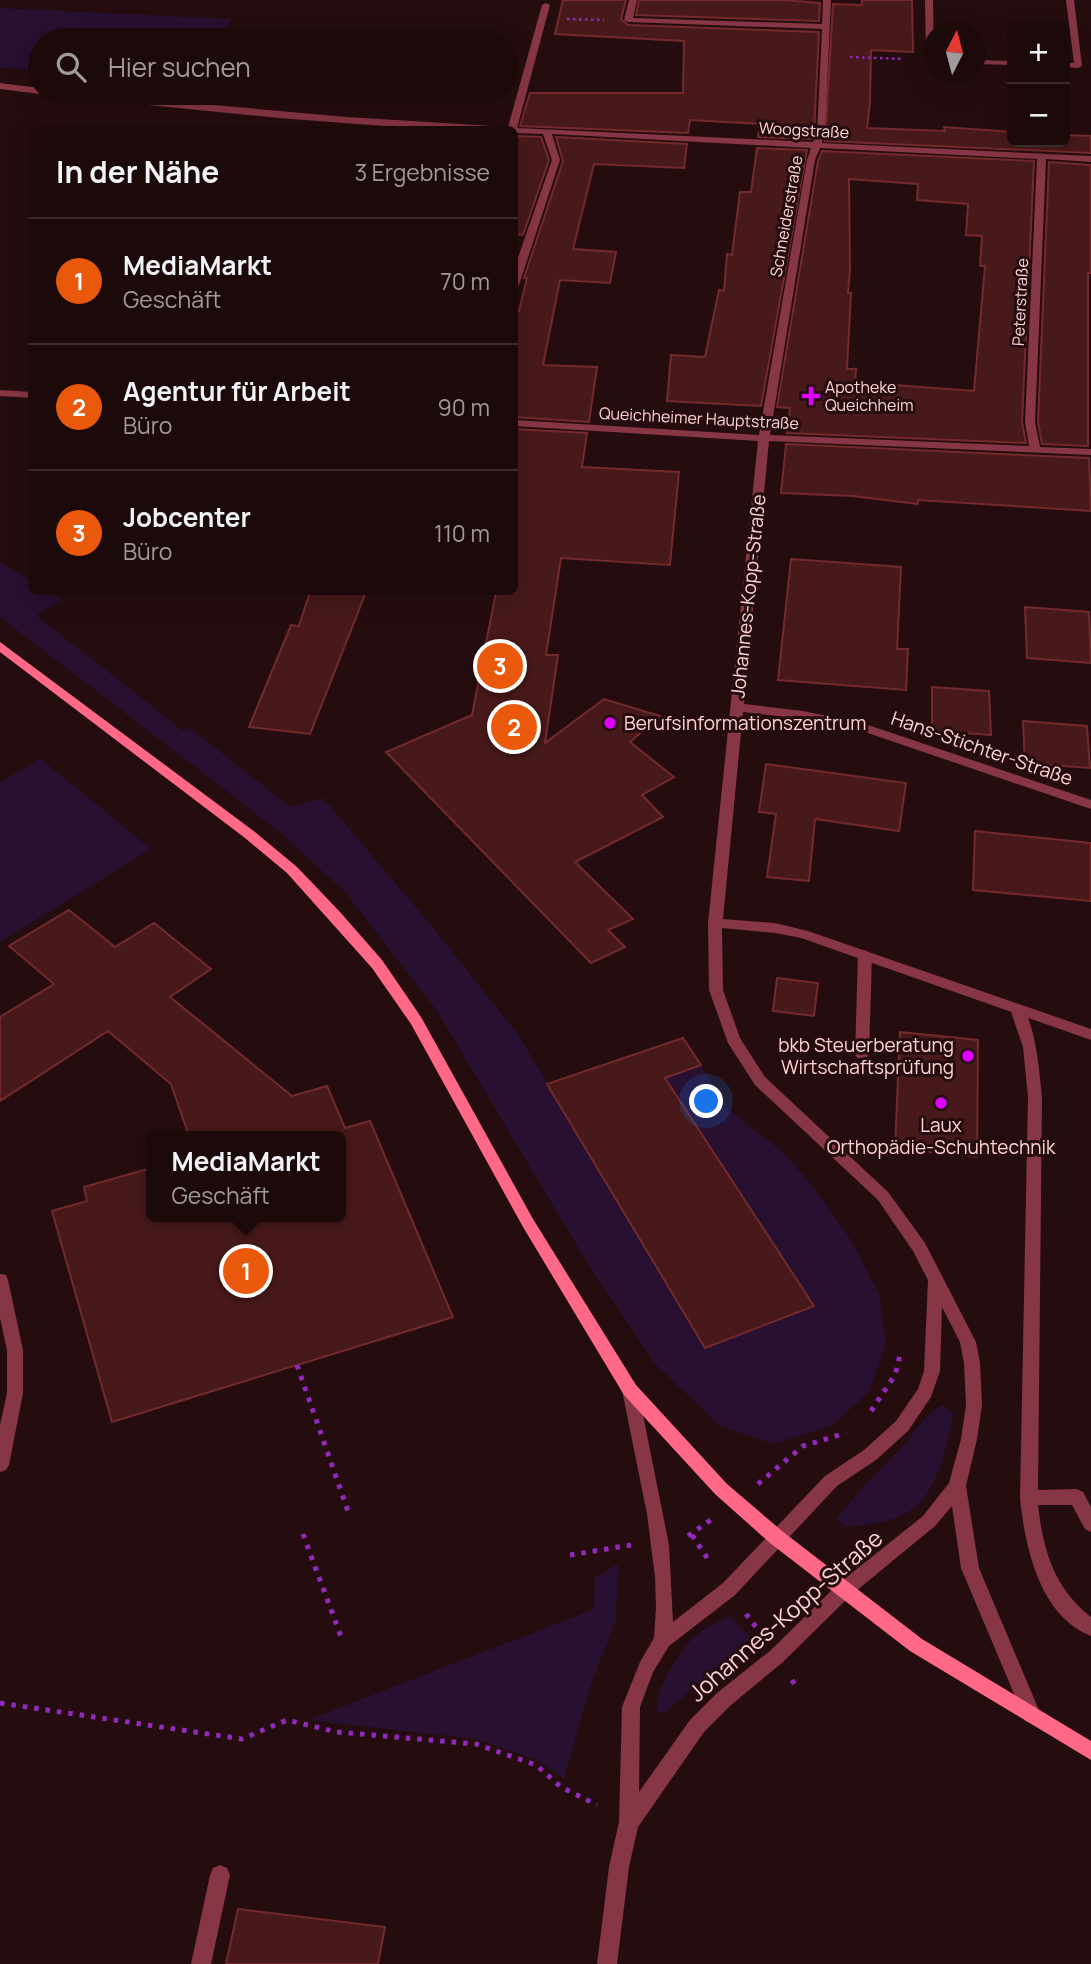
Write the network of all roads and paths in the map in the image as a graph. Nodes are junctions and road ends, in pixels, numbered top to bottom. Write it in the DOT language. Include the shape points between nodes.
graph roads {
  1 [pos="633,0"];
  2 [pos="827,0"];
  3 [pos="929,0"];
  4 [pos="1070,0"];
  5 [pos="546,5"];
  6 [pos="542,19"];
  7 [pos="628,20"];
  8 [pos="930,21"];
  9 [pos="826,27"];
  10 [pos="824,56"];
  11 [pos="923,60"];
  12 [pos="986,62"];
  13 [pos="1007,63"];
  14 [pos="1070,65"];
  15 [pos="0,86"];
  16 [pos="28,90"];
  17 [pos="180,105"];
  18 [pos="450,126"];
  19 [pos="513,126"];
  20 [pos="518,130"];
  21 [pos="546,131"];
  22 [pos="816,144"];
  23 [pos="1042,156"];
  24 [pos="1091,159"];
  25 [pos="518,273"];
  26 [pos="0,393"];
  27 [pos="28,395"];
  28 [pos="518,423"];
  29 [pos="764,437"];
  30 [pos="1035,450"];
  31 [pos="1091,452"];
  32 [pos="0,646"];
  33 [pos="737,707"];
  34 [pos="1091,806"];
  35 [pos="715,923"];
  36 [pos="865,955"];
  37 [pos="1017,1009"];
  38 [pos="1091,1035"];
  39 [pos="862,1054"];
  40 [pos="935,1277"];
  41 [pos="0,1280"];
  42 [pos="902,1350"];
  43 [pos="297,1365"];
  44 [pos="630,1390"];
  45 [pos="864,1418"];
  46 [pos="856,1425"];
  47 [pos="0,1465"];
  48 [pos="957,1486"];
  49 [pos="1029,1498"];
  50 [pos="735,1502"];
  51 [pos="350,1517"];
  52 [pos="1091,1524"];
  53 [pos="303,1534"];
  54 [pos="776,1537"];
  55 [pos="661,1541"];
  56 [pos="570,1555"];
  57 [pos="844,1590"];
  58 [pos="1091,1628"];
  59 [pos="663,1640"];
  60 [pos="343,1642"];
  61 [pos="0,1703"];
  62 [pos="1032,1715"];
  63 [pos="1091,1751"];
  64 [pos="629,1822"];
  65 [pos="220,1875"];
  66 [pos="201,1964"];
  67 [pos="607,1964"];
  1 -- 7 [label="street"];
  2 -- 9 [label="street, Schneiderstraße"];
  3 -- 8 [label="street"];
  4 -- 14 [label="street" via="1078,66"];
  5 -- 6 [label="street"];
  6 -- 7 [label="path"];
  6 -- 19 [label="street"];
  7 -- 9 [label="street"];
  9 -- 10 [label="street, Schneiderstraße"];
  10 -- 11 [label="path"];
  10 -- 22 [label="street, Schneiderstraße" via="821,133"];
  12 -- 13 [label="street"];
  15 -- 16 [label="street"];
  17 -- 18 [label="street, Woogstraße"];
  20 -- 21 [label="street, Woogstraße"];
  21 -- 22 [label="street, Woogstraße"];
  21 -- 25 [label="street" via="556,160"];
  22 -- 23 [label="street, Woogstraße"];
  22 -- 29 [label="street, Schneiderstraße"];
  23 -- 24 [label="street, Woogstraße"];
  23 -- 30 [label="street, Peterstraße" via="1030,422"];
  26 -- 27 [label="street"];
  28 -- 29 [label="street, Queichheimer Hauptstraße"];
  29 -- 30 [label="street, Queichheimer Hauptstraße"];
  29 -- 33 [label="street, Johannes-Kopp-Straße"];
  30 -- 31 [label="street, Queichheimer Hauptstraße"];
  32 -- 44 [label="main road" via="292,870 377,964 416,1021 528,1223"];
  33 -- 34 [label="street, Hans-Stichter-Straße" via="858,726"];
  33 -- 35 [label="street, Johannes-Kopp-Straße"];
  35 -- 36 [label="street" via="775,928"];
  35 -- 40 [label="street, Johannes-Kopp-Straße" via="716,990 744,1059 760,1082 883,1196"];
  36 -- 37 [label="street"];
  36 -- 39 [label="street"];
  37 -- 38 [label="street"];
  37 -- 49 [label="street" via="1030,1047 1035,1097"];
  40 -- 48 [label="street, Johannes-Kopp-Straße" via="968,1342 972,1363 972,1425"];
  40 -- 54 [label="street, Johannes-Kopp-Straße" via="933,1359 926,1392 902,1426 831,1481"];
  41 -- 47 [label="street" via="15,1350 15,1393"];
  42 -- 45 [label="path" via="895,1375"];
  43 -- 51 [label="path"];
  44 -- 50 [label="main road"];
  44 -- 55 [label="street, Johannes-Kopp-Straße"];
  46 -- 50 [label="path" via="803,1447"];
  48 -- 57 [label="street, Johannes-Kopp-Straße" via="929,1521"];
  48 -- 62 [label="street, Johannes-Kopp-Straße" via="970,1568"];
  49 -- 52 [label="street" via="1077,1497"];
  49 -- 58 [label="street" via="1032,1535 1047,1581 1059,1600"];
  50 -- 54 [label="main road"];
  50 -- 55 [label="path" via="692,1535"];
  53 -- 60 [label="path"];
  54 -- 57 [label="main road"];
  54 -- 59 [label="street, Johannes-Kopp-Straße" via="729,1589"];
  55 -- 56 [label="path"];
  55 -- 59 [label="street, Johannes-Kopp-Straße"];
  57 -- 62 [label="main road" via="916,1644"];
  57 -- 64 [label="street, Johannes-Kopp-Straße" via="696,1726"];
  59 -- 64 [label="street, Johannes-Kopp-Straße" via="631,1707"];
  61 -- 64 [label="path" via="242,1739 288,1720 337,1732 476,1744 536,1765 561,1787"];
  62 -- 63 [label="main road"];
  64 -- 67 [label="street, Johannes-Kopp-Straße"];
  65 -- 66 [label="street"];
}
